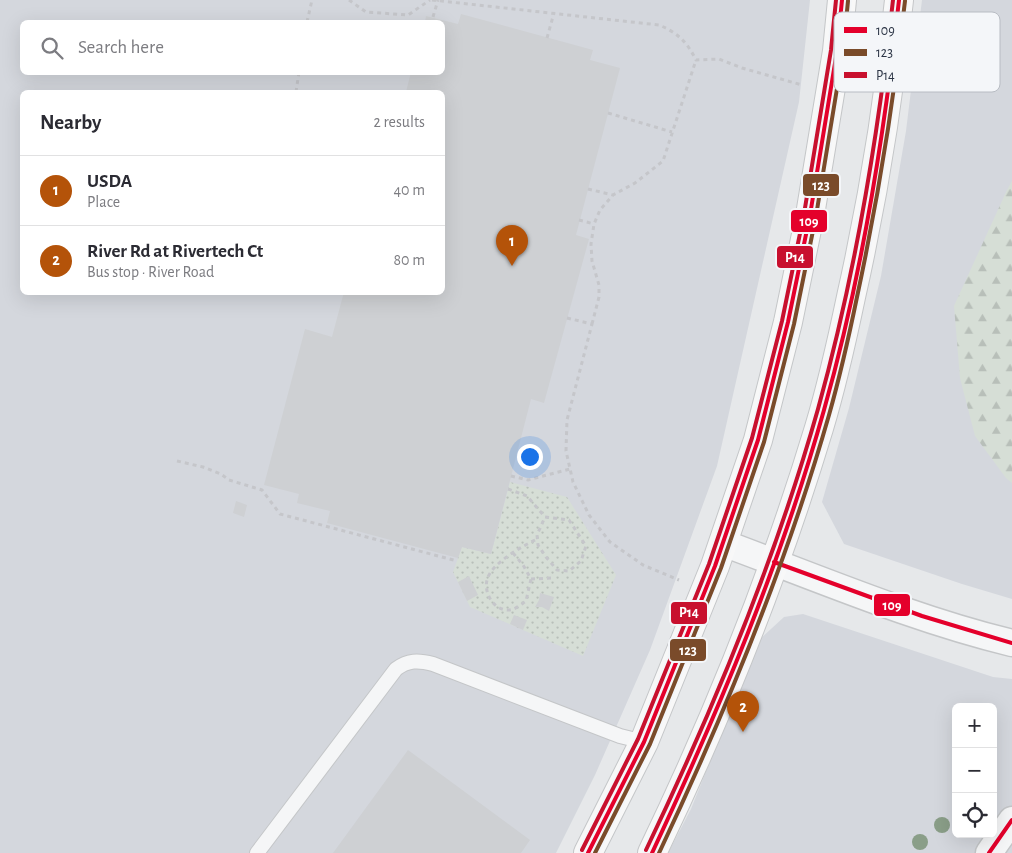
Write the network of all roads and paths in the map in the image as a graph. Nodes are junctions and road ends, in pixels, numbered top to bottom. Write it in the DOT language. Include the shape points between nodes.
graph roads {
  1 [pos="312,0"];
  2 [pos="349,0"];
  3 [pos="431,0"];
  4 [pos="438,0"];
  5 [pos="554,13"];
  6 [pos="433,17"];
  7 [pos="307,20"];
  8 [pos="547,38"];
  9 [pos="696,60"];
  10 [pos="834,69"];
  11 [pos="299,75"];
  12 [pos="807,86"];
  13 [pos="296,90"];
  14 [pos="888,92"];
  15 [pos="608,113"];
  16 [pos="672,132"];
  17 [pos="588,189"];
  18 [pos="612,195"];
  19 [pos="579,220"];
  20 [pos="594,224"];
  21 [pos="567,318"];
  22 [pos="592,324"];
  23 [pos="177,462"];
  24 [pos="570,469"];
  25 [pos="511,476"];
  26 [pos="508,489"];
  27 [pos="545,517"];
  28 [pos="537,539"];
  29 [pos="723,543"];
  30 [pos="513,553"];
  31 [pos="457,561"];
  32 [pos="774,562"];
  33 [pos="684,573"];
  34 [pos="553,578"];
  35 [pos="531,579"];
  36 [pos="1012,643"];
  37 [pos="644,742"];
  38 [pos="1012,820"];
  39 [pos="256,853"];
  40 [pos="588,853"];
  41 [pos="652,853"];
  42 [pos="989,853"];
  1 -- 7 [label="path"];
  2 -- 3 [label="path" via="366,12 408,15"];
  3 -- 4 [label="path"];
  4 -- 5 [label="path"];
  4 -- 6 [label="path"];
  5 -- 8 [label="path"];
  5 -- 9 [label="path" via="659,25 680,36"];
  9 -- 12 [label="path" via="719,59"];
  9 -- 16 [label="path"];
  10 -- 29 [label="street" via="788,322 758,440"];
  11 -- 13 [label="path"];
  14 -- 32 [label="street" via="864,238 846,322 820,427"];
  15 -- 16 [label="path"];
  16 -- 18 [label="path" via="663,161 635,183"];
  17 -- 18 [label="path"];
  18 -- 20 [label="path"];
  19 -- 20 [label="path"];
  20 -- 22 [label="path" via="592,261 599,297"];
  21 -- 22 [label="path"];
  22 -- 24 [label="path" via="567,420 566,451"];
  23 -- 31 [label="path" via="202,467 262,490 280,514"];
  24 -- 25 [label="path" via="528,480"];
  24 -- 33 [label="path" via="589,515 610,542 644,565 681,580"];
  26 -- 27 [label="path" via="527,496"];
  27 -- 28 [label="path"];
  27 -- 28 [label="path" via="569,520 586,546 582,561 569,571 557,570"];
  28 -- 30 [label="path"];
  29 -- 32 [label="street"];
  29 -- 37 [label="street"];
  30 -- 35 [label="path"];
  30 -- 35 [label="path" via="494,567 487,580 488,595 494,604 506,610 517,608 526,601"];
  32 -- 36 [label="street" via="902,610"];
  32 -- 41 [label="street" via="710,727"];
  34 -- 35 [label="path"];
  37 -- 39 [label="lane" via="620,736 433,664 419,660 404,663 396,669"];
  37 -- 40 [label="street"];
  38 -- 42 [label="street"];
}
